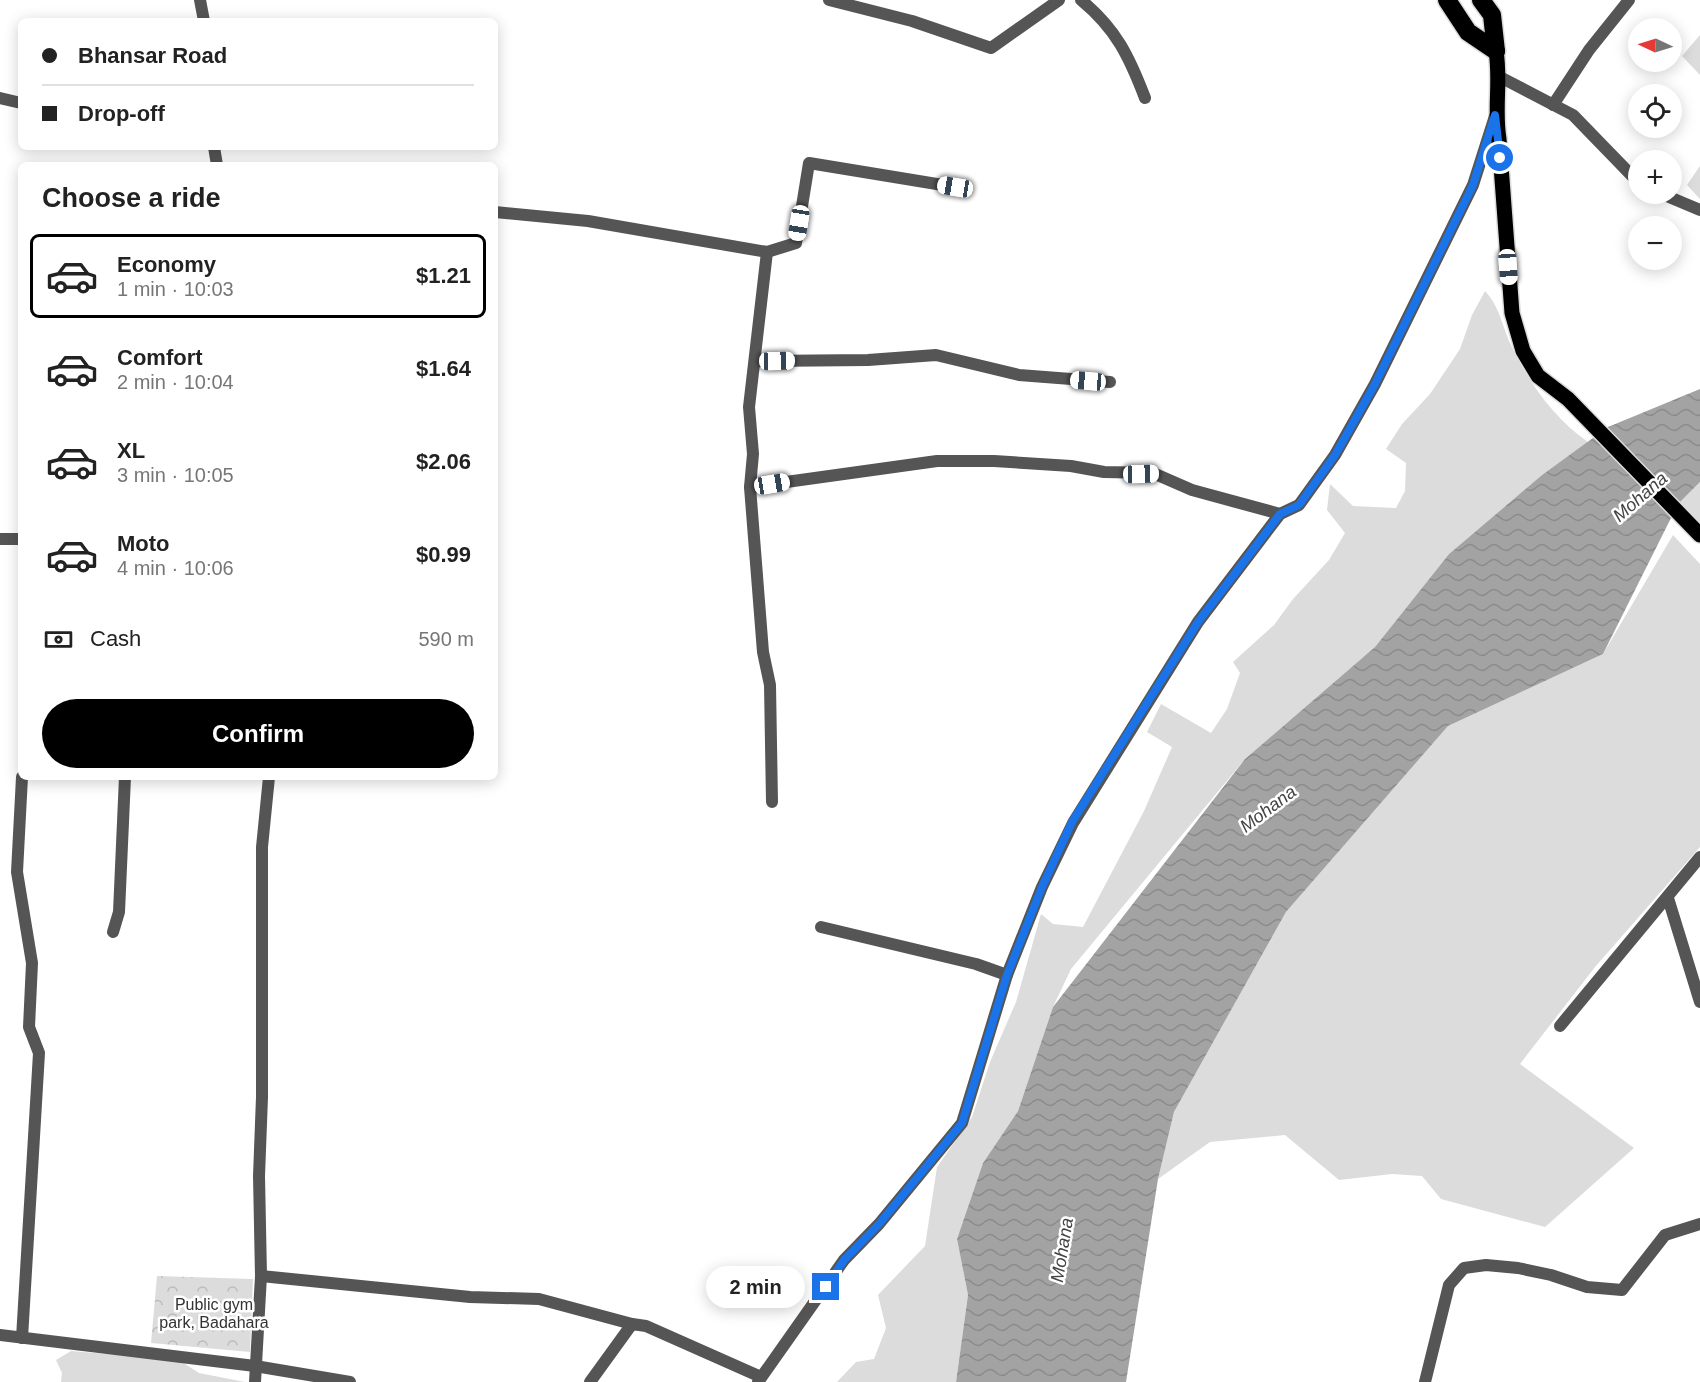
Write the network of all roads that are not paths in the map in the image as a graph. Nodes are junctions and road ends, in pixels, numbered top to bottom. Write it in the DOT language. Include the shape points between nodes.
graph roads {
  1 [pos="200,0"];
  2 [pos="829,0"];
  3 [pos="1059,0"];
  4 [pos="1081,0"];
  5 [pos="1447,0"];
  6 [pos="1629,0"];
  7 [pos="1487,8"];
  8 [pos="203,18"];
  9 [pos="1496,51"];
  10 [pos="1500,77"];
  11 [pos="0,98"];
  12 [pos="1144,98"];
  13 [pos="18,102"];
  14 [pos="1553,105"];
  15 [pos="1495,115"];
  16 [pos="1628,172"];
  17 [pos="955,187"];
  18 [pos="1682,202"];
  19 [pos="1700,210"];
  20 [pos="498,212"];
  21 [pos="767,252"];
  22 [pos="755,361"];
  23 [pos="1110,382"];
  24 [pos="750,488"];
  25 [pos="1280,514"];
  26 [pos="1700,535"];
  27 [pos="0,538"];
  28 [pos="18,539"];
  29 [pos="22,780"];
  30 [pos="125,780"];
  31 [pos="269,780"];
  32 [pos="772,802"];
  33 [pos="1700,857"];
  34 [pos="1668,898"];
  35 [pos="821,927"];
  36 [pos="113,932"];
  37 [pos="1007,975"];
  38 [pos="1700,1002"];
  39 [pos="1560,1026"];
  40 [pos="1700,1224"];
  41 [pos="261,1276"];
  42 [pos="632,1324"];
  43 [pos="0,1335"];
  44 [pos="22,1338"];
  45 [pos="255,1366"];
  46 [pos="760,1379"];
  47 [pos="255,1382"];
  48 [pos="350,1382"];
  49 [pos="590,1382"];
  50 [pos="1425,1382"];
  1 -- 8 [label="street"];
  2 -- 3 [label="street" via="912,21 991,48"];
  4 -- 12 [label="street" via="1104,18 1131,62"];
  5 -- 9 [label="highway" via="1468,32"];
  6 -- 14 [label="street" via="1589,50"];
  7 -- 9 [label="highway"];
  9 -- 10 [label="main road"];
  10 -- 14 [label="street"];
  10 -- 15 [label="main road"];
  11 -- 13 [label="street"];
  14 -- 16 [label="street" via="1573,116"];
  15 -- 25 [label="street" via="1473,185 1375,384 1335,455 1299,505"];
  15 -- 26 [label="main road" via="1512,313 1523,351 1538,376 1568,399"];
  17 -- 21 [label="street" via="809,163 796,243"];
  18 -- 19 [label="street"];
  20 -- 21 [label="street" via="588,221"];
  21 -- 22 [label="street"];
  22 -- 23 [label="street" via="936,355 1019,375"];
  22 -- 24 [label="street" via="749,407 753,454"];
  24 -- 25 [label="street" via="937,461 994,461 1153,473 1192,490"];
  24 -- 32 [label="street" via="763,652 770,685"];
  25 -- 37 [label="street" via="1198,622 1072,822"];
  27 -- 28 [label="street"];
  29 -- 44 [label="street" via="17,873 32,963 29,1027 39,1053"];
  30 -- 36 [label="street" via="119,912"];
  31 -- 41 [label="street" via="262,847"];
  33 -- 34 [label="street"];
  34 -- 38 [label="street"];
  34 -- 39 [label="street"];
  35 -- 37 [label="street"];
  37 -- 46 [label="street" via="962,1123 879,1224 844,1260"];
  40 -- 50 [label="street" via="1665,1235 1622,1290 1587,1287 1518,1268 1464,1268 1449,1285"];
  41 -- 42 [label="street" via="470,1297 539,1299"];
  41 -- 45 [label="street"];
  42 -- 46 [label="street" via="646,1326"];
  42 -- 49 [label="street"];
  43 -- 44 [label="street"];
  44 -- 45 [label="street"];
  45 -- 47 [label="street"];
  45 -- 48 [label="street"];
}
